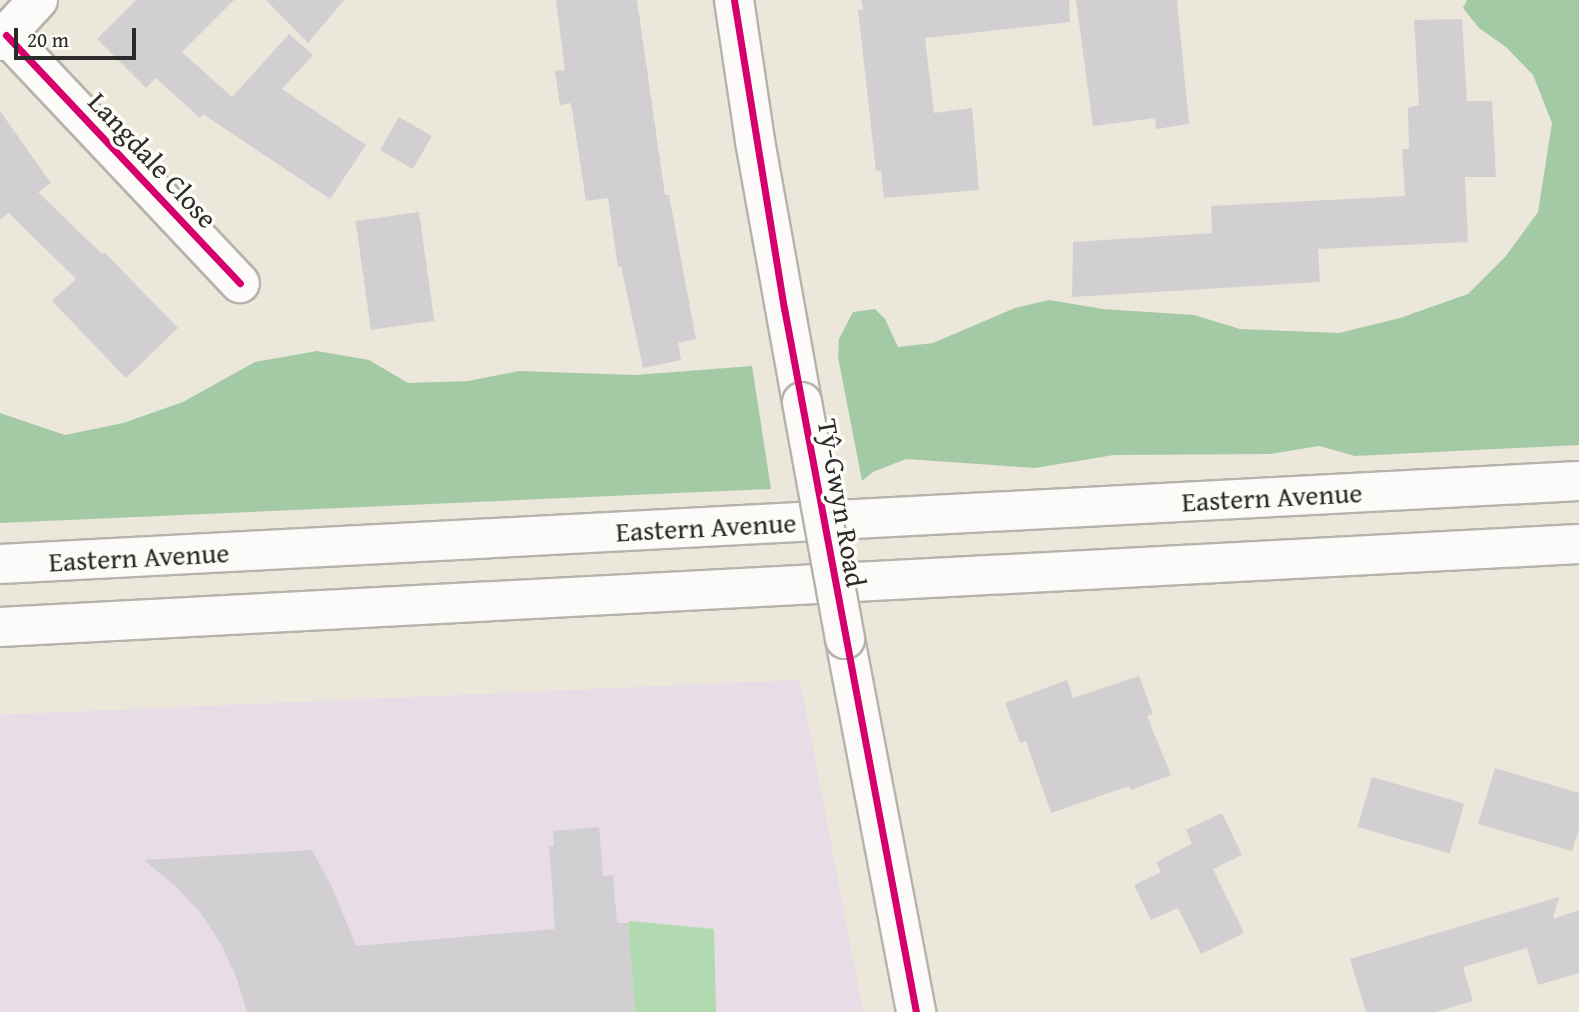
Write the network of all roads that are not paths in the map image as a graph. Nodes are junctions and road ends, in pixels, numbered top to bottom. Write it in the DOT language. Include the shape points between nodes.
graph roads {
  1 [pos="38,0"];
  2 [pos="734,0"];
  3 [pos="3,38"];
  4 [pos="240,283"];
  5 [pos="1579,481"];
  6 [pos="1579,544"];
  7 [pos="0,564"];
  8 [pos="0,627"];
  9 [pos="916,1012"];
  1 -- 3 [label="main road"];
  2 -- 9 [label="main road, Tŷ-Gwyn Road, bridge" via="757,153"];
  3 -- 4 [label="main road, Langdale Close"];
  5 -- 7 [label="main road, Eastern Avenue"];
  6 -- 8 [label="main road"];
}
